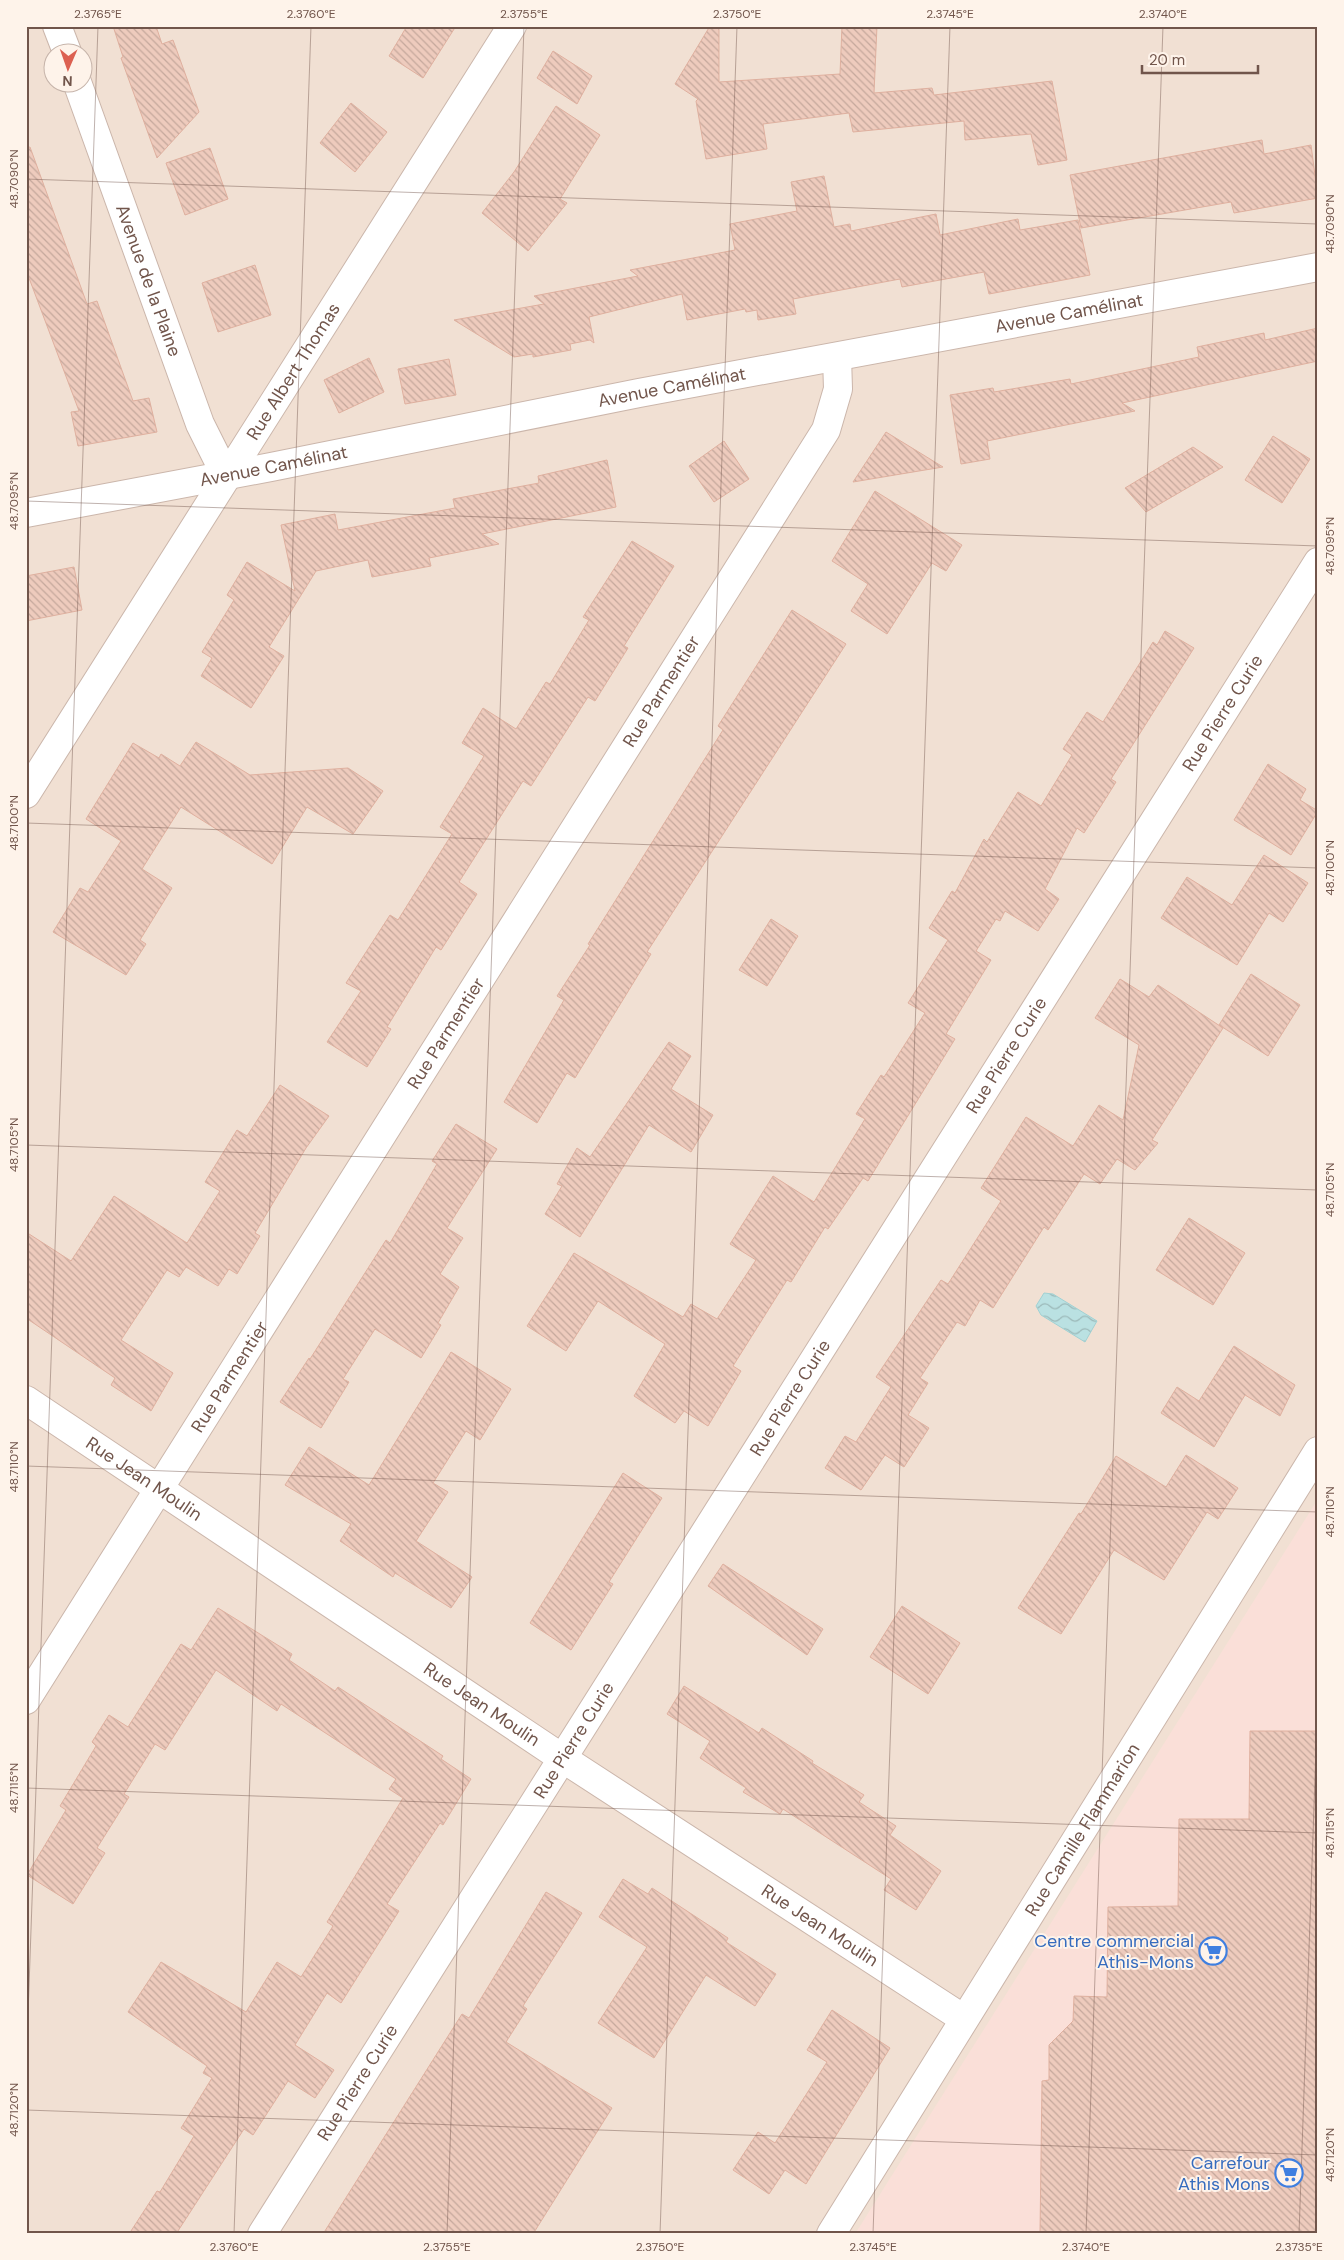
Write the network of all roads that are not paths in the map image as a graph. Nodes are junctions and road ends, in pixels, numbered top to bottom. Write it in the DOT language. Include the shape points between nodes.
graph roads {
  1 [pos="57,26"];
  2 [pos="512,26"];
  3 [pos="63,42"];
  4 [pos="81,92"];
  5 [pos="1318,267"];
  6 [pos="837,357"];
  7 [pos="226,476"];
  8 [pos="26,513"];
  9 [pos="1318,562"];
  10 [pos="26,794"];
  11 [pos="26,1400"];
  12 [pos="1318,1451"];
  13 [pos="160,1488"];
  14 [pos="26,1700"];
  15 [pos="562,1758"];
  16 [pos="964,2019"];
  17 [pos="262,2234"];
  18 [pos="830,2234"];
  1 -- 3 [label="street"];
  2 -- 7 [label="street, Rue Albert Thomas"];
  4 -- 7 [label="street, Avenue de la Plaine" via="200,424"];
  5 -- 6 [label="street, Avenue Camélinat"];
  6 -- 7 [label="street, Avenue Camélinat" via="639,393"];
  6 -- 13 [label="street, Rue Parmentier" via="838,389 826,430"];
  7 -- 8 [label="street, Avenue Camélinat"];
  7 -- 10 [label="street, Rue Albert Thomas"];
  9 -- 15 [label="street, Rue Pierre Curie"];
  11 -- 13 [label="street, Rue Jean Moulin"];
  12 -- 16 [label="street, Rue Camille Flammarion"];
  13 -- 14 [label="street, Rue Parmentier"];
  13 -- 15 [label="street, Rue Jean Moulin"];
  15 -- 16 [label="street, Rue Jean Moulin"];
  15 -- 17 [label="street, Rue Pierre Curie"];
  16 -- 18 [label="street, Rue Camille Flammarion"];
}
